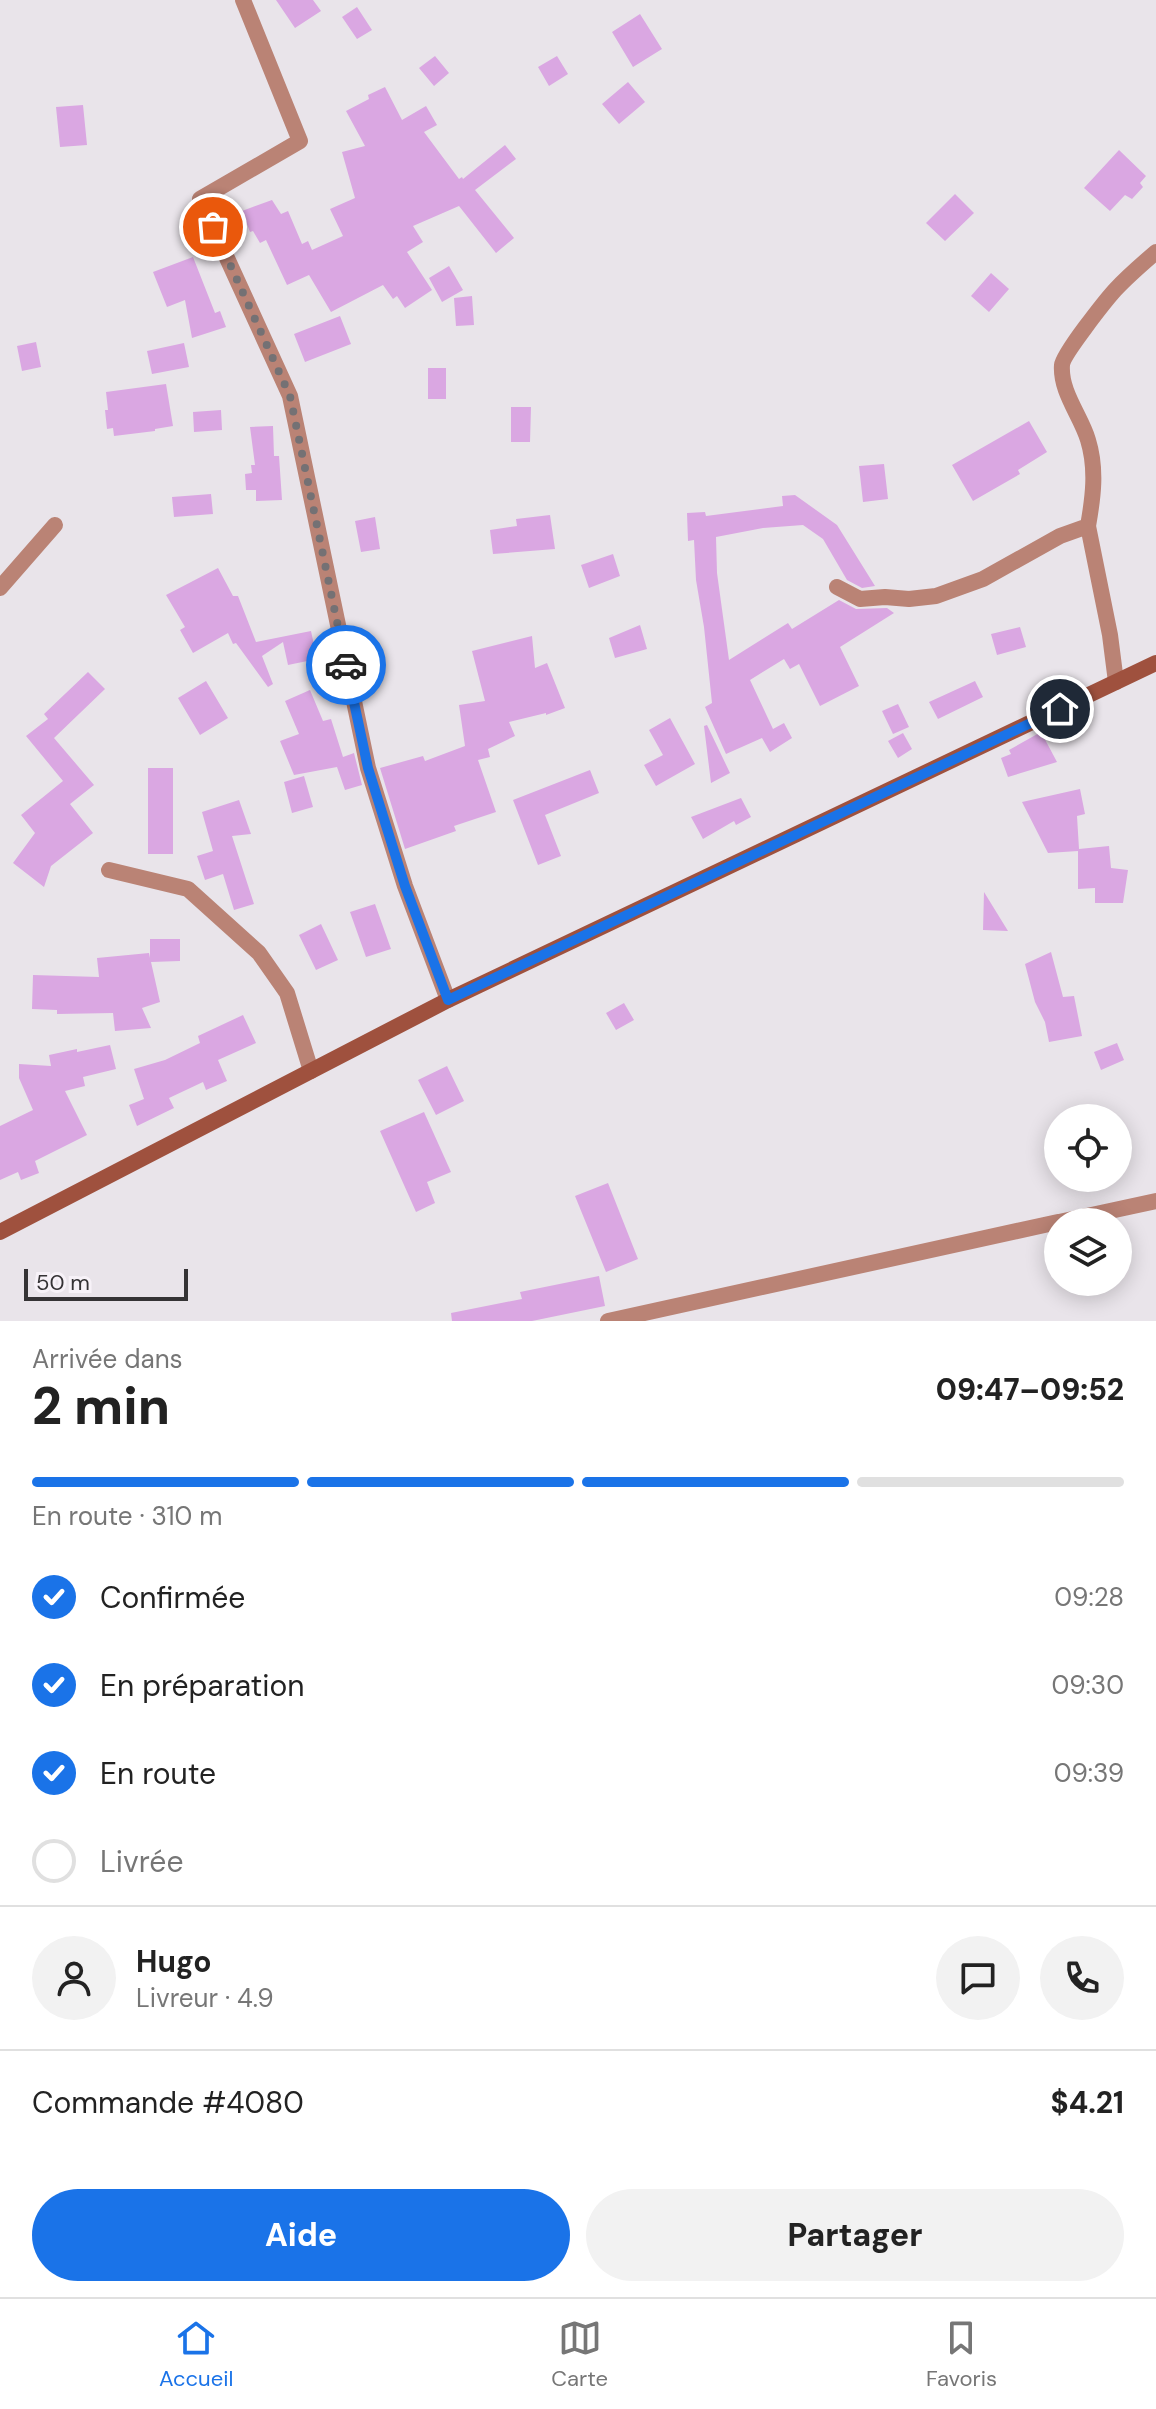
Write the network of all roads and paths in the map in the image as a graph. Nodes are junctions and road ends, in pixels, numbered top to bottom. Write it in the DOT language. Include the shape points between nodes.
graph roads {
  1 [pos="243,0"];
  2 [pos="1156,252"];
  3 [pos="55,525"];
  4 [pos="1088,526"];
  5 [pos="837,587"];
  6 [pos="0,588"];
  7 [pos="1156,663"];
  8 [pos="1116,682"];
  9 [pos="109,870"];
  10 [pos="448,1000"];
  11 [pos="311,1071"];
  12 [pos="1156,1201"];
  13 [pos="1124,1208"];
  14 [pos="1044,1225"];
  15 [pos="0,1232"];
  16 [pos="608,1321"];
  1 -- 10 [label="street" via="300,141 200,199 290,396 368,768"];
  2 -- 4 [label="street" via="1113,292 1061,362 1069,397 1089,441 1094,472"];
  3 -- 6 [label="street"];
  4 -- 5 [label="street" via="983,579 936,596 860,599"];
  4 -- 8 [label="street"];
  7 -- 8 [label="main road"];
  8 -- 10 [label="main road"];
  9 -- 11 [label="street" via="188,889 259,953 287,993"];
  10 -- 11 [label="main road"];
  11 -- 15 [label="main road"];
  12 -- 13 [label="street"];
  14 -- 16 [label="street"];
}
